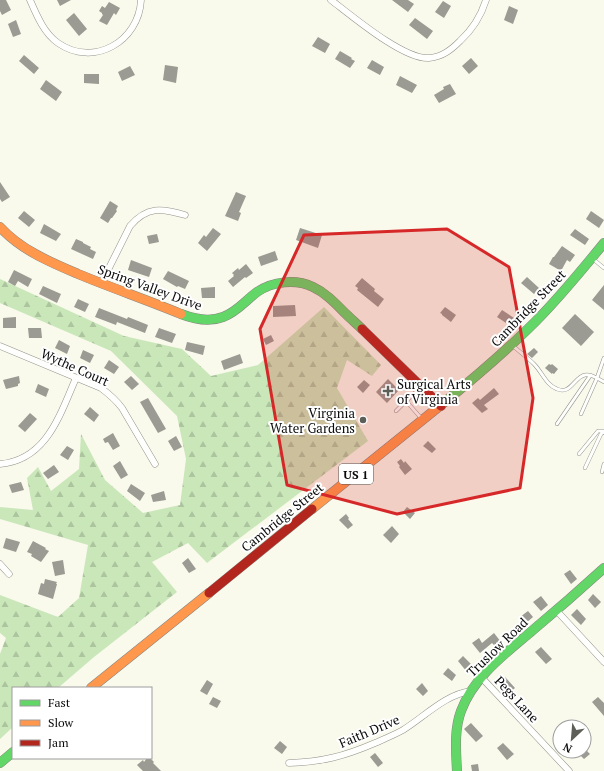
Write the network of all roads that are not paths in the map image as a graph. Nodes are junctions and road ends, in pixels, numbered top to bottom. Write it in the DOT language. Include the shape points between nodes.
graph roads {
  1 [pos="30,0"];
  2 [pos="141,0"];
  3 [pos="331,0"];
  4 [pos="486,0"];
  5 [pos="185,216"];
  6 [pos="0,227"];
  7 [pos="604,242"];
  8 [pos="591,258"];
  9 [pos="604,268"];
  10 [pos="101,284"];
  11 [pos="512,345"];
  12 [pos="0,346"];
  13 [pos="604,358"];
  14 [pos="590,376"];
  15 [pos="76,378"];
  16 [pos="597,378"];
  17 [pos="604,382"];
  18 [pos="421,386"];
  19 [pos="406,401"];
  20 [pos="441,406"];
  21 [pos="396,411"];
  22 [pos="581,414"];
  23 [pos="422,420"];
  24 [pos="557,424"];
  25 [pos="604,432"];
  26 [pos="580,454"];
  27 [pos="0,464"];
  28 [pos="155,464"];
  29 [pos="604,464"];
  30 [pos="585,468"];
  31 [pos="602,472"];
  32 [pos="0,564"];
  33 [pos="604,568"];
  34 [pos="9,574"];
  35 [pos="556,610"];
  36 [pos="604,662"];
  37 [pos="481,677"];
  38 [pos="92,687"];
  39 [pos="471,691"];
  40 [pos="12,753"];
  41 [pos="289,763"];
  42 [pos="0,764"];
  43 [pos="457,771"];
  44 [pos="569,771"];
  1 -- 2 [label="street" via="38,19 51,37 66,48 86,52 104,50 127,36 136,20"];
  3 -- 4 [label="street" via="399,49 413,56 428,58 448,52 463,38 479,17"];
  5 -- 10 [label="street" via="157,210 135,220"];
  6 -- 10 [label="street, Spring Valley Drive" via="40,257"];
  7 -- 8 [label="street, Cambridge Street / US 1"];
  8 -- 9 [label="lane"];
  8 -- 11 [label="street, Cambridge Street / US 1" via="546,311"];
  10 -- 18 [label="street, Spring Valley Drive" via="200,320 227,316 257,292 269,286 289,282 308,285 324,294 360,326"];
  11 -- 14 [label="lane" via="558,390 571,387 582,376"];
  11 -- 20 [label="street, Cambridge Street / US 1"];
  12 -- 15 [label="street, Wythe Court"];
  13 -- 16 [label="lane"];
  14 -- 16 [label="lane"];
  14 -- 24 [label="lane"];
  15 -- 27 [label="street" via="56,423 39,446 26,457"];
  15 -- 28 [label="street, Wythe Court" via="101,388 116,400"];
  16 -- 17 [label="lane"];
  16 -- 22 [label="lane"];
  18 -- 19 [label="lane"];
  18 -- 20 [label="street, Spring Valley Drive"];
  19 -- 21 [label="lane"];
  19 -- 23 [label="lane"];
  20 -- 23 [label="street, Cambridge Street / US 1"];
  23 -- 38 [label="street, Cambridge Street / US 1"];
  25 -- 26 [label="lane" via="598,431"];
  25 -- 30 [label="lane"];
  29 -- 31 [label="lane"];
  32 -- 34 [label="street"];
  33 -- 35 [label="street, Truslow Road"];
  35 -- 36 [label="street"];
  35 -- 37 [label="street, Truslow Road"];
  37 -- 39 [label="street, Truslow Road"];
  37 -- 44 [label="street, Pegs Lane"];
  39 -- 41 [label="street, Faith Drive" via="452,696 401,731 360,750 326,760"];
  39 -- 43 [label="street, Truslow Road" via="457,728"];
  40 -- 42 [label="street"];
}
